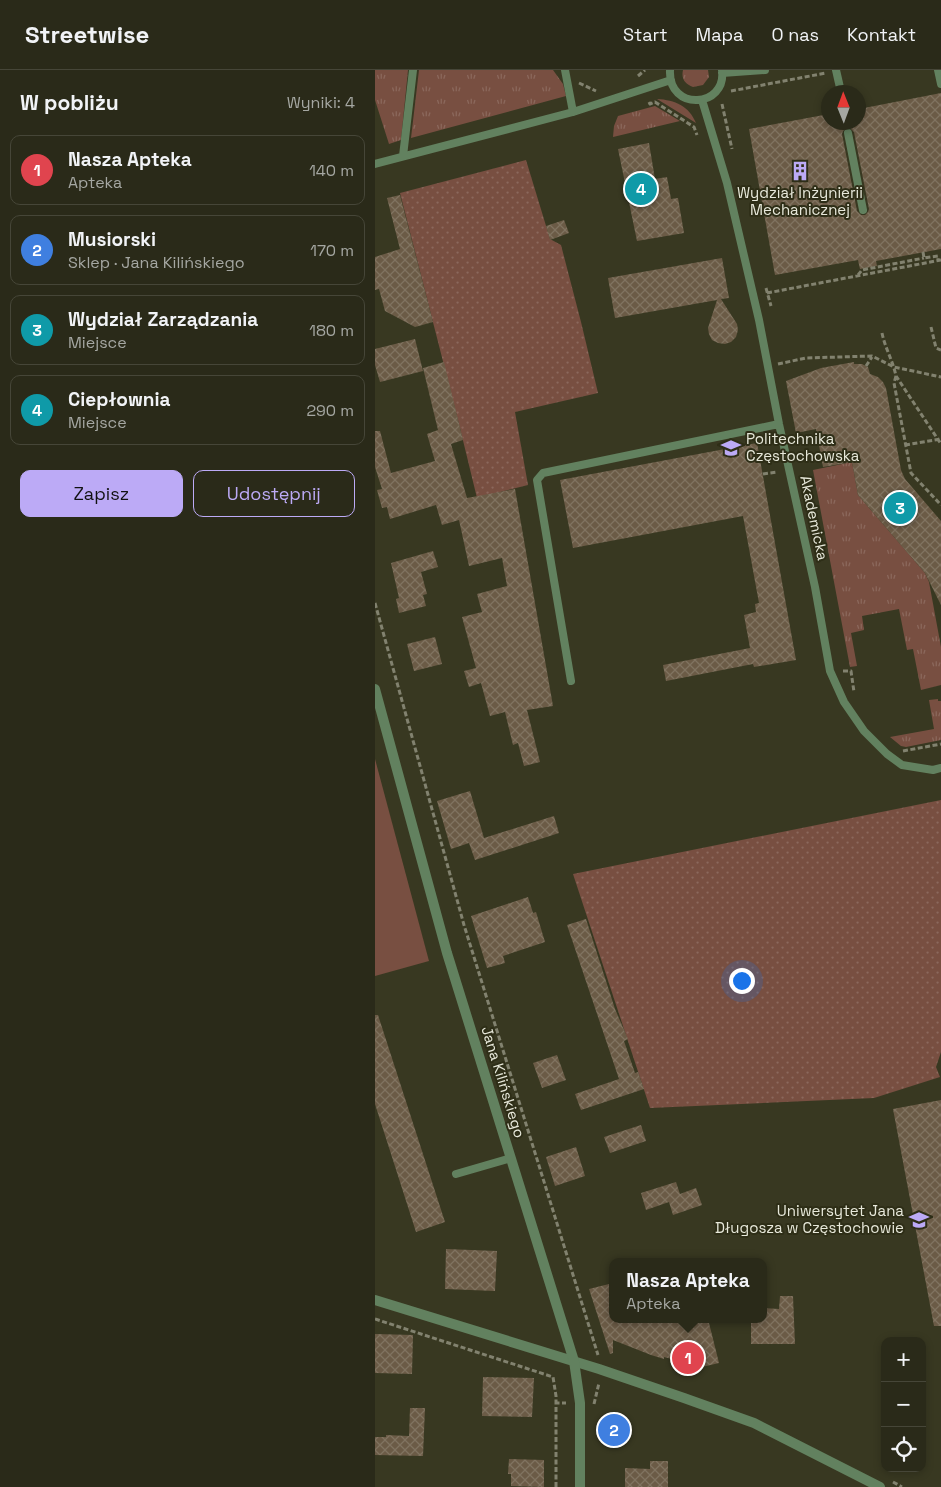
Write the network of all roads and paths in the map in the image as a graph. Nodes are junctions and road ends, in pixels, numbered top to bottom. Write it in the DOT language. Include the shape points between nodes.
graph roads {
  1 [pos="413,70"];
  2 [pos="565,70"];
  3 [pos="671,70"];
  4 [pos="765,70"];
  5 [pos="837,70"];
  6 [pos="938,70"];
  7 [pos="722,71"];
  8 [pos="671,80"];
  9 [pos="941,84"];
  10 [pos="840,85"];
  11 [pos="740,90"];
  12 [pos="702,100"];
  13 [pos="649,102"];
  14 [pos="573,112"];
  15 [pos="694,127"];
  16 [pos="848,133"];
  17 [pos="403,156"];
  18 [pos="375,164"];
  19 [pos="863,210"];
  20 [pos="923,252"];
  21 [pos="924,258"];
  22 [pos="940,260"];
  23 [pos="857,276"];
  24 [pos="768,293"];
  25 [pos="931,326"];
  26 [pos="883,332"];
  27 [pos="941,350"];
  28 [pos="872,356"];
  29 [pos="768,366"];
  30 [pos="866,366"];
  31 [pos="894,367"];
  32 [pos="896,376"];
  33 [pos="941,377"];
  34 [pos="779,424"];
  35 [pos="939,439"];
  36 [pos="941,444"];
  37 [pos="905,445"];
  38 [pos="941,506"];
  39 [pos="375,603"];
  40 [pos="851,671"];
  41 [pos="571,681"];
  42 [pos="375,689"];
  43 [pos="855,694"];
  44 [pos="941,744"];
  45 [pos="901,751"];
  46 [pos="941,768"];
  47 [pos="511,1158"];
  48 [pos="455,1174"];
  49 [pos="375,1300"];
  50 [pos="375,1319"];
  51 [pos="598,1359"];
  52 [pos="573,1361"];
  53 [pos="599,1382"];
  54 [pos="556,1403"];
  55 [pos="570,1403"];
  56 [pos="589,1404"];
  57 [pos="556,1487"];
  58 [pos="580,1487"];
  59 [pos="880,1487"];
  1 -- 17 [label="lane"];
  2 -- 14 [label="lane"];
  3 -- 8 [label="lane"];
  4 -- 7 [label="lane"];
  5 -- 10 [label="lane"];
  5 -- 11 [label="path"];
  6 -- 9 [label="lane"];
  7 -- 12 [label="lane" via="715,93"];
  8 -- 12 [label="lane" via="679,94"];
  8 -- 14 [label="lane"];
  12 -- 29 [label="lane, Akademicka" via="727,183"];
  13 -- 15 [label="path" via="655,102"];
  14 -- 17 [label="lane"];
  16 -- 19 [label="lane"];
  17 -- 18 [label="lane"];
  20 -- 21 [label="path"];
  21 -- 22 [label="path" via="937,256"];
  21 -- 23 [label="path" via="862,270"];
  22 -- 23 [label="path"];
  23 -- 24 [label="path"];
  25 -- 27 [label="path" via="936,348"];
  26 -- 31 [label="path"];
  28 -- 29 [label="path" via="806,358"];
  28 -- 30 [label="path"];
  28 -- 31 [label="path"];
  29 -- 34 [label="lane, Akademicka"];
  31 -- 32 [label="path"];
  31 -- 33 [label="path"];
  32 -- 35 [label="path"];
  32 -- 37 [label="path" via="894,382"];
  34 -- 41 [label="lane" via="543,473 537,480"];
  34 -- 46 [label="lane, Akademicka" via="830,671 844,702 864,731 902,766"];
  35 -- 36 [label="path"];
  35 -- 37 [label="path"];
  37 -- 38 [label="path" via="911,473"];
  39 -- 51 [label="path" via="463,924"];
  40 -- 43 [label="path"];
  42 -- 47 [label="street, Jana Kilińskiego" via="447,953"];
  44 -- 45 [label="path"];
  47 -- 48 [label="lane"];
  47 -- 52 [label="street, Jana Kilińskiego"];
  49 -- 52 [label="street"];
  50 -- 54 [label="path" via="553,1377"];
  52 -- 58 [label="street, Jana Kilińskiego" via="580,1404"];
  52 -- 59 [label="street" via="754,1423"];
  53 -- 56 [label="path" via="595,1404"];
  54 -- 55 [label="path"];
  54 -- 57 [label="path"];
}
